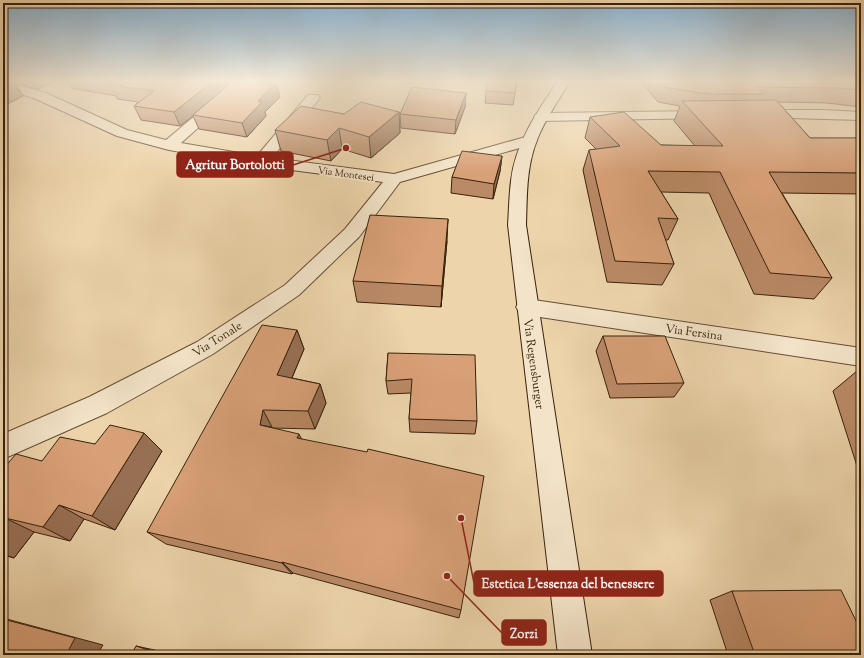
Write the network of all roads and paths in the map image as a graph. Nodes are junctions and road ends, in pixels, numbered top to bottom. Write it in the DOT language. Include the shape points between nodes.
graph roads {
  1 [pos="75,112"];
  2 [pos="209,112"];
  3 [pos="302,112"];
  4 [pos="544,112"];
  5 [pos="721,115"];
  6 [pos="744,115"];
  7 [pos="861,116"];
  8 [pos="541,117"];
  9 [pos="529,141"];
  10 [pos="169,145"];
  11 [pos="261,161"];
  12 [pos="394,179"];
  13 [pos="527,307"];
  14 [pos="861,357"];
  15 [pos="3,448"];
  16 [pos="575,655"];
  1 -- 10 [label="street, Via Montesei" via="122,133"];
  2 -- 10 [label="street"];
  3 -- 11 [label="street"];
  4 -- 8 [label="street, Via Regensburger"];
  5 -- 8 [label="street"];
  6 -- 7 [label="street"];
  8 -- 9 [label="street, Via Regensburger"];
  9 -- 12 [label="street, Via Montesei"];
  9 -- 13 [label="street, Via Regensburger" via="519,180 517,225"];
  10 -- 11 [label="street, Via Montesei"];
  11 -- 12 [label="street, Via Montesei"];
  12 -- 15 [label="street, Via Tonale" via="352,232 292,290 205,348 98,405"];
  13 -- 14 [label="street, Via Fersina"];
  13 -- 16 [label="street, Via Regensburger"];
}
